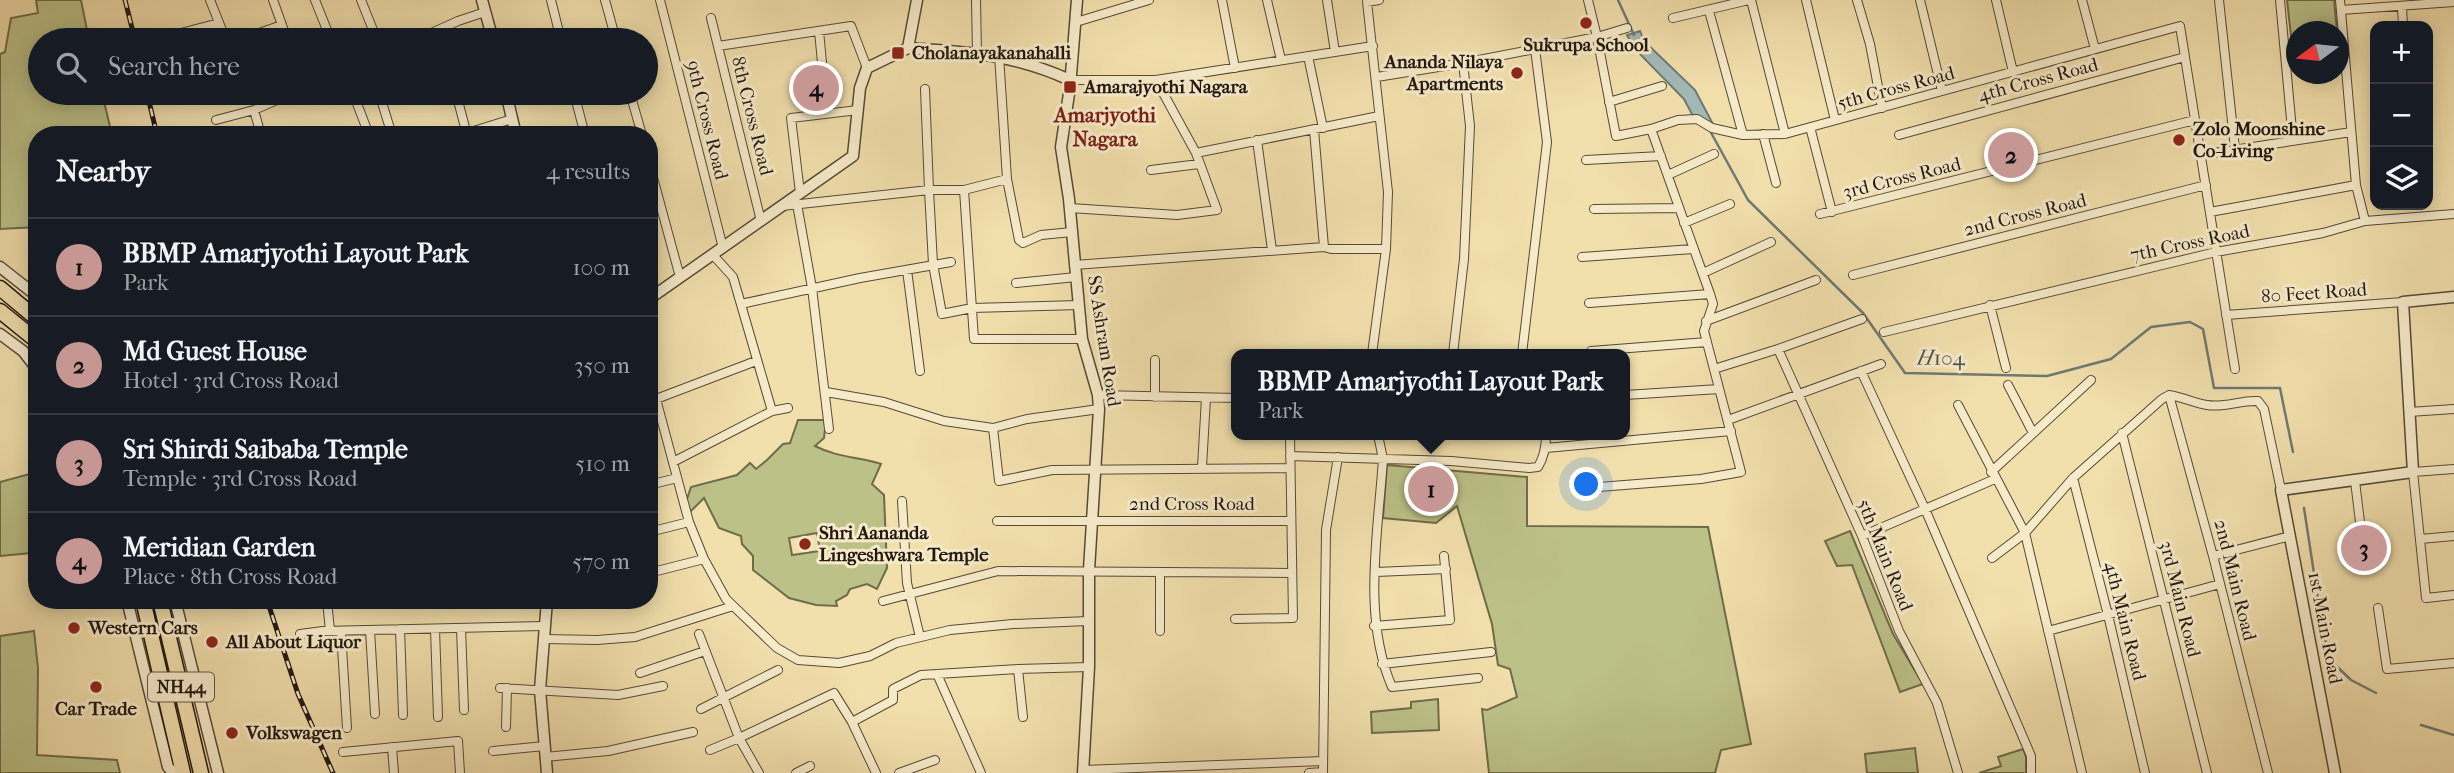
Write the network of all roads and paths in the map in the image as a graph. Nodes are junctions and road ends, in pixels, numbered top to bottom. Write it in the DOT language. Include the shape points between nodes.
graph roads {
  1 [pos="210,0"];
  2 [pos="273,0"];
  3 [pos="315,0"];
  4 [pos="360,0"];
  5 [pos="482,0"];
  6 [pos="551,0"];
  7 [pos="605,0"];
  8 [pos="660,0"];
  9 [pos="917,0"];
  10 [pos="976,0"];
  11 [pos="1077,0"];
  12 [pos="1149,0"];
  13 [pos="1222,0"];
  14 [pos="1267,0"];
  15 [pos="1327,0"];
  16 [pos="1379,0"];
  17 [pos="1588,0"];
  18 [pos="1750,0"];
  19 [pos="1805,0"];
  20 [pos="1857,0"];
  21 [pos="1920,0"];
  22 [pos="1996,0"];
  23 [pos="2081,0"];
  24 [pos="2219,0"];
  25 [pos="2280,0"];
  26 [pos="2340,0"];
  27 [pos="2454,2"];
  28 [pos="2402,7"];
  29 [pos="1709,10"];
  30 [pos="2340,10"];
  31 [pos="485,12"];
  32 [pos="711,18"];
  33 [pos="1673,18"];
  34 [pos="2403,21"];
  35 [pos="1076,22"];
  36 [pos="219,23"];
  37 [pos="282,25"];
  38 [pos="200,28"];
  39 [pos="221,28"];
  40 [pos="273,28"];
  41 [pos="283,28"];
  42 [pos="326,28"];
  43 [pos="372,28"];
  44 [pos="444,28"];
  45 [pos="490,28"];
  46 [pos="558,28"];
  47 [pos="613,28"];
  48 [pos="1627,28"];
  49 [pos="819,30"];
  50 [pos="1597,37"];
  51 [pos="718,46"];
  52 [pos="1373,46"];
  53 [pos="908,48"];
  54 [pos="1535,49"];
  55 [pos="2095,49"];
  56 [pos="1335,52"];
  57 [pos="977,53"];
  58 [pos="999,55"];
  59 [pos="1308,56"];
  60 [pos="2185,57"];
  61 [pos="1281,61"];
  62 [pos="1463,63"];
  63 [pos="867,68"];
  64 [pos="1235,68"];
  65 [pos="2013,72"];
  66 [pos="823,73"];
  67 [pos="1377,77"];
  68 [pos="1070,80"];
  69 [pos="1156,80"];
  70 [pos="1662,86"];
  71 [pos="925,89"];
  72 [pos="1942,91"];
  73 [pos="1609,102"];
  74 [pos="265,105"];
  75 [pos="358,105"];
  76 [pos="383,105"];
  77 [pos="459,105"];
  78 [pos="509,105"];
  79 [pos="577,105"];
  80 [pos="633,105"];
  81 [pos="1882,108"];
  82 [pos="254,110"];
  83 [pos="858,110"];
  84 [pos="1379,116"];
  85 [pos="512,119"];
  86 [pos="216,120"];
  87 [pos="1835,120"];
  88 [pos="2195,120"];
  89 [pos="258,126"];
  90 [pos="366,126"];
  91 [pos="389,126"];
  92 [pos="465,126"];
  93 [pos="491,126"];
  94 [pos="514,126"];
  95 [pos="583,126"];
  96 [pos="639,126"];
  97 [pos="1810,127"];
  98 [pos="1318,129"];
  99 [pos="1651,129"];
  100 [pos="2351,132"];
  101 [pos="1763,134"];
  102 [pos="1785,134"];
  103 [pos="1743,135"];
  104 [pos="1899,135"];
  105 [pos="1257,140"];
  106 [pos="2293,141"];
  107 [pos="2235,149"];
  108 [pos="1195,153"];
  109 [pos="1714,154"];
  110 [pos="2201,155"];
  111 [pos="1661,156"];
  112 [pos="1586,160"];
  113 [pos="1199,164"];
  114 [pos="1151,170"];
  115 [pos="1668,174"];
  116 [pos="1007,179"];
  117 [pos="1776,183"];
  118 [pos="2206,185"];
  119 [pos="2356,185"];
  120 [pos="929,190"];
  121 [pos="964,190"];
  122 [pos="658,196"];
  123 [pos="799,199"];
  124 [pos="1730,204"];
  125 [pos="1070,208"];
  126 [pos="1679,208"];
  127 [pos="1594,209"];
  128 [pos="2416,210"];
  129 [pos="1832,212"];
  130 [pos="2210,212"];
  131 [pos="2454,214"];
  132 [pos="1820,215"];
  133 [pos="2416,217"];
  134 [pos="761,221"];
  135 [pos="2365,221"];
  136 [pos="1684,223"];
  137 [pos="1072,232"];
  138 [pos="1771,242"];
  139 [pos="1324,247"];
  140 [pos="723,248"];
  141 [pos="1386,249"];
  142 [pos="1693,249"];
  143 [pos="1272,250"];
  144 [pos="2216,252"];
  145 [pos="713,255"];
  146 [pos="1582,257"];
  147 [pos="951,262"];
  148 [pos="933,264"];
  149 [pos="1074,265"];
  150 [pos="0,267"];
  151 [pos="907,270"];
  152 [pos="1703,273"];
  153 [pos="1853,275"];
  154 [pos="680,277"];
  155 [pos="1076,277"];
  156 [pos="1816,280"];
  157 [pos="1016,283"];
  158 [pos="0,288"];
  159 [pos="812,288"];
  160 [pos="28,289"];
  161 [pos="658,293"];
  162 [pos="1710,293"];
  163 [pos="2454,297"];
  164 [pos="2403,302"];
  165 [pos="1588,303"];
  166 [pos="741,304"];
  167 [pos="1079,305"];
  168 [pos="1990,305"];
  169 [pos="972,308"];
  170 [pos="0,311"];
  171 [pos="28,311"];
  172 [pos="2226,315"];
  173 [pos="1862,319"];
  174 [pos="1706,321"];
  175 [pos="1884,332"];
  176 [pos="0,334"];
  177 [pos="28,334"];
  178 [pos="1082,339"];
  179 [pos="1707,342"];
  180 [pos="1373,349"];
  181 [pos="1454,349"];
  182 [pos="1523,349"];
  183 [pos="1617,349"];
  184 [pos="1778,349"];
  185 [pos="28,357"];
  186 [pos="1154,360"];
  187 [pos="756,361"];
  188 [pos="1881,364"];
  189 [pos="2006,368"];
  190 [pos="1714,369"];
  191 [pos="2235,369"];
  192 [pos="920,371"];
  193 [pos="1861,371"];
  194 [pos="2091,380"];
  195 [pos="2008,385"];
  196 [pos="1720,389"];
  197 [pos="826,391"];
  198 [pos="1098,395"];
  199 [pos="1630,395"];
  200 [pos="2169,395"];
  201 [pos="1799,396"];
  202 [pos="1155,397"];
  203 [pos="658,398"];
  204 [pos="1206,398"];
  205 [pos="1231,398"];
  206 [pos="1958,405"];
  207 [pos="658,406"];
  208 [pos="788,408"];
  209 [pos="1099,409"];
  210 [pos="2454,409"];
  211 [pos="772,411"];
  212 [pos="2409,412"];
  213 [pos="1728,421"];
  214 [pos="993,428"];
  215 [pos="829,429"];
  216 [pos="1731,431"];
  217 [pos="2033,433"];
  218 [pos="2122,433"];
  219 [pos="1290,440"];
  220 [pos="1379,440"];
  221 [pos="1546,440"];
  222 [pos="1546,448"];
  223 [pos="1290,456"];
  224 [pos="1338,457"];
  225 [pos="1383,459"];
  226 [pos="673,462"];
  227 [pos="1202,467"];
  228 [pos="1290,468"];
  229 [pos="1095,469"];
  230 [pos="2454,469"];
  231 [pos="2413,472"];
  232 [pos="1993,475"];
  233 [pos="677,478"];
  234 [pos="2073,478"];
  235 [pos="2355,481"];
  236 [pos="658,483"];
  237 [pos="1586,488"];
  238 [pos="2281,490"];
  239 [pos="902,501"];
  240 [pos="1925,509"];
  241 [pos="1092,520"];
  242 [pos="1291,520"];
  243 [pos="997,521"];
  244 [pos="689,522"];
  245 [pos="658,530"];
  246 [pos="2025,533"];
  247 [pos="1862,536"];
  248 [pos="2290,536"];
  249 [pos="2454,536"];
  250 [pos="2420,539"];
  251 [pos="2364,555"];
  252 [pos="1444,556"];
  253 [pos="2213,556"];
  254 [pos="1992,558"];
  255 [pos="704,559"];
  256 [pos="1446,569"];
  257 [pos="1089,570"];
  258 [pos="658,571"];
  259 [pos="1160,572"];
  260 [pos="1376,572"];
  261 [pos="1292,573"];
  262 [pos="2220,584"];
  263 [pos="911,594"];
  264 [pos="2454,595"];
  265 [pos="2164,600"];
  266 [pos="883,601"];
  267 [pos="733,606"];
  268 [pos="2378,608"];
  269 [pos="129,609"];
  270 [pos="145,609"];
  271 [pos="162,609"];
  272 [pos="177,609"];
  273 [pos="327,609"];
  274 [pos="546,609"];
  275 [pos="2108,615"];
  276 [pos="1235,619"];
  277 [pos="1088,621"];
  278 [pos="1374,625"];
  279 [pos="545,626"];
  280 [pos="461,628"];
  281 [pos="400,629"];
  282 [pos="435,629"];
  283 [pos="370,630"];
  284 [pos="327,631"];
  285 [pos="341,631"];
  286 [pos="1160,631"];
  287 [pos="2048,631"];
  288 [pos="300,634"];
  289 [pos="699,634"];
  290 [pos="920,638"];
  291 [pos="544,639"];
  292 [pos="705,651"];
  293 [pos="1491,652"];
  294 [pos="2454,663"];
  295 [pos="1382,664"];
  296 [pos="1089,667"];
  297 [pos="1018,668"];
  298 [pos="778,670"];
  299 [pos="640,673"];
  300 [pos="937,674"];
  301 [pos="1478,678"];
  302 [pos="663,685"];
  303 [pos="540,690"];
  304 [pos="723,700"];
  305 [pos="701,709"];
  306 [pos="464,710"];
  307 [pos="375,714"];
  308 [pos="403,715"];
  309 [pos="1023,717"];
  310 [pos="438,718"];
  311 [pos="852,722"];
  312 [pos="506,727"];
  313 [pos="347,728"];
  314 [pos="693,732"];
  315 [pos="740,738"];
  316 [pos="392,747"];
  317 [pos="710,750"];
  318 [pos="493,751"];
  319 [pos="343,752"];
  320 [pos="545,752"];
  321 [pos="935,760"];
  322 [pos="1323,761"];
  323 [pos="810,766"];
  324 [pos="1209,769"];
  325 [pos="1083,771"];
  326 [pos="1323,772"];
  327 [pos="174,773"];
  328 [pos="183,773"];
  329 [pos="201,773"];
  330 [pos="218,773"];
  331 [pos="394,773"];
  332 [pos="460,773"];
  333 [pos="547,773"];
  334 [pos="759,773"];
  335 [pos="796,773"];
  336 [pos="876,773"];
  337 [pos="900,773"];
  338 [pos="981,773"];
  339 [pos="1309,773"];
  340 [pos="1958,773"];
  341 [pos="2031,773"];
  342 [pos="2082,773"];
  343 [pos="2145,773"];
  344 [pos="2207,773"];
  345 [pos="2268,773"];
  346 [pos="2334,773"];
  1 -- 36 [label="street"];
  2 -- 37 [label="street"];
  3 -- 42 [label="street"];
  4 -- 43 [label="street"];
  5 -- 31 [label="street"];
  6 -- 46 [label="street"];
  7 -- 47 [label="street"];
  8 -- 140 [label="street, 9th Cross Road"];
  9 -- 53 [label="street"];
  10 -- 57 [label="street"];
  11 -- 35 [label="street, SS Ashram Road"];
  12 -- 35 [label="street"];
  13 -- 64 [label="street"];
  14 -- 61 [label="street"];
  15 -- 56 [label="street"];
  16 -- 52 [label="street" via="1367,2"];
  17 -- 50 [label="street"];
  18 -- 29 [label="street"];
  18 -- 102 [label="street"];
  19 -- 87 [label="street"];
  20 -- 81 [label="street"];
  21 -- 72 [label="street"];
  22 -- 65 [label="street"];
  23 -- 55 [label="street"];
  24 -- 107 [label="street"];
  25 -- 106 [label="street"];
  26 -- 30 [label="street"];
  27 -- 28 [label="street"];
  28 -- 30 [label="street"];
  28 -- 34 [label="street"];
  29 -- 33 [label="street"];
  29 -- 103 [label="street"];
  30 -- 100 [label="street"];
  31 -- 44 [label="street"];
  31 -- 45 [label="street"];
  32 -- 51 [label="street, 8th Cross Road"];
  35 -- 68 [label="street, SS Ashram Road"];
  36 -- 38 [label="street"];
  36 -- 39 [label="street"];
  37 -- 40 [label="street"];
  37 -- 41 [label="street"];
  48 -- 50 [label="street"];
  49 -- 51 [label="street"];
  49 -- 63 [label="street" via="851,26"];
  49 -- 66 [label="street"];
  50 -- 54 [label="street"];
  50 -- 73 [label="street"];
  51 -- 134 [label="street, 8th Cross Road"];
  52 -- 56 [label="street"];
  52 -- 67 [label="street"];
  53 -- 57 [label="street"];
  53 -- 63 [label="street"];
  54 -- 62 [label="street"];
  54 -- 182 [label="street" via="1547,142"];
  55 -- 60 [label="street, 5th Cross Road" via="2180,26"];
  55 -- 65 [label="street, 5th Cross Road"];
  56 -- 59 [label="street"];
  57 -- 58 [label="street"];
  58 -- 68 [label="street"];
  58 -- 116 [label="street"];
  59 -- 61 [label="street"];
  59 -- 98 [label="street"];
  60 -- 88 [label="street"];
  60 -- 104 [label="street, 4th Cross Road"];
  61 -- 64 [label="street"];
  62 -- 67 [label="street"];
  62 -- 181 [label="street" via="1470,138"];
  63 -- 83 [label="street"];
  64 -- 69 [label="street"];
  65 -- 72 [label="street, 5th Cross Road"];
  67 -- 84 [label="street"];
  68 -- 69 [label="street"];
  68 -- 125 [label="street, SS Ashram Road" via="1060,146"];
  69 -- 108 [label="street"];
  70 -- 73 [label="street"];
  71 -- 120 [label="street"];
  72 -- 81 [label="street, 5th Cross Road"];
  73 -- 99 [label="street" via="1616,136"];
  74 -- 82 [label="street"];
  75 -- 90 [label="street"];
  76 -- 91 [label="street"];
  77 -- 92 [label="street"];
  78 -- 85 [label="street"];
  79 -- 95 [label="street"];
  80 -- 96 [label="street"];
  81 -- 87 [label="street, 5th Cross Road"];
  82 -- 86 [label="street"];
  82 -- 89 [label="street"];
  83 -- 123 [label="street" via="853,156"];
  83 -- 123 [label="street" via="791,118"];
  84 -- 98 [label="street"];
  84 -- 141 [label="street" via="1388,192"];
  85 -- 93 [label="street"];
  85 -- 94 [label="street"];
  87 -- 97 [label="street, 5th Cross Road"];
  88 -- 110 [label="street"];
  88 -- 129 [label="street, 3rd Cross Road"];
  97 -- 102 [label="street, 5th Cross Road"];
  97 -- 129 [label="street"];
  98 -- 105 [label="street"];
  98 -- 139 [label="street"];
  99 -- 103 [label="street, 5th Cross Road" via="1678,120 1697,120"];
  99 -- 111 [label="street"];
  100 -- 106 [label="street"];
  100 -- 119 [label="street"];
  101 -- 102 [label="street, 5th Cross Road"];
  101 -- 103 [label="street, 5th Cross Road"];
  101 -- 117 [label="street"];
  105 -- 108 [label="street"];
  105 -- 143 [label="street"];
  106 -- 107 [label="street"];
  107 -- 110 [label="street"];
  108 -- 113 [label="street"];
  109 -- 115 [label="street"];
  110 -- 118 [label="street"];
  111 -- 112 [label="street"];
  111 -- 115 [label="street"];
  113 -- 114 [label="street"];
  113 -- 125 [label="street" via="1217,211 1177,215"];
  115 -- 126 [label="street"];
  116 -- 121 [label="street"];
  116 -- 137 [label="street" via="1021,242"];
  118 -- 130 [label="street"];
  118 -- 153 [label="street, 2nd Cross Road"];
  119 -- 130 [label="street"];
  119 -- 135 [label="street"];
  120 -- 121 [label="street"];
  120 -- 123 [label="street"];
  120 -- 148 [label="street"];
  121 -- 169 [label="street"];
  122 -- 154 [label="street"];
  123 -- 134 [label="street"];
  123 -- 159 [label="street"];
  124 -- 136 [label="street"];
  125 -- 137 [label="street, SS Ashram Road"];
  126 -- 127 [label="street"];
  126 -- 136 [label="street"];
  128 -- 133 [label="street"];
  129 -- 132 [label="street, 3rd Cross Road"];
  130 -- 144 [label="street"];
  131 -- 133 [label="street, 7th Cross Road"];
  133 -- 135 [label="street, 7th Cross Road"];
  134 -- 140 [label="street"];
  135 -- 144 [label="street, 7th Cross Road"];
  136 -- 142 [label="street"];
  137 -- 149 [label="street, SS Ashram Road"];
  138 -- 152 [label="street"];
  139 -- 141 [label="street"];
  139 -- 143 [label="street"];
  140 -- 145 [label="street"];
  141 -- 180 [label="street"];
  142 -- 146 [label="street"];
  142 -- 152 [label="street"];
  143 -- 149 [label="street"];
  144 -- 168 [label="street, 7th Cross Road"];
  144 -- 172 [label="street"];
  145 -- 154 [label="street"];
  145 -- 166 [label="street" via="733,277"];
  147 -- 148 [label="street"];
  148 -- 151 [label="street"];
  148 -- 169 [label="street" via="942,314"];
  149 -- 155 [label="street, SS Ashram Road"];
  150 -- 160 [label="street"];
  151 -- 159 [label="street"];
  151 -- 192 [label="street"];
  152 -- 162 [label="street"];
  154 -- 161 [label="street"];
  155 -- 157 [label="street"];
  155 -- 167 [label="street, SS Ashram Road"];
  156 -- 174 [label="street"];
  158 -- 171 [label="highway"];
  159 -- 166 [label="street"];
  159 -- 197 [label="street"];
  162 -- 165 [label="street"];
  162 -- 174 [label="street" via="1713,304"];
  163 -- 164 [label="street"];
  164 -- 172 [label="street, 80 Feet Road"];
  164 -- 212 [label="street"];
  166 -- 187 [label="street"];
  167 -- 169 [label="street"];
  167 -- 178 [label="street, SS Ashram Road"];
  168 -- 175 [label="street, 7th Cross Road"];
  168 -- 189 [label="street"];
  169 -- 178 [label="street" via="974,339"];
  170 -- 177 [label="highway"];
  172 -- 191 [label="street"];
  173 -- 184 [label="street"];
  174 -- 179 [label="street"];
  176 -- 185 [label="street"];
  178 -- 198 [label="street, SS Ashram Road"];
  179 -- 183 [label="street"];
  179 -- 190 [label="street"];
  184 -- 190 [label="street"];
  184 -- 201 [label="street, 5th Main Road"];
  186 -- 202 [label="street"];
  187 -- 203 [label="street"];
  187 -- 211 [label="street"];
  188 -- 193 [label="street"];
  190 -- 196 [label="street"];
  193 -- 201 [label="street"];
  193 -- 240 [label="street"];
  194 -- 217 [label="street"];
  195 -- 217 [label="street"];
  196 -- 199 [label="street"];
  196 -- 213 [label="street"];
  197 -- 214 [label="street" via="884,402 944,421"];
  197 -- 215 [label="street"];
  198 -- 202 [label="street"];
  198 -- 209 [label="street, SS Ashram Road"];
  200 -- 218 [label="street"];
  200 -- 238 [label="street" via="2208,406 2258,401 2264,409"];
  200 -- 253 [label="street, 2nd Main Road"];
  201 -- 213 [label="street"];
  201 -- 247 [label="street, 5th Main Road"];
  202 -- 204 [label="street"];
  204 -- 205 [label="street"];
  204 -- 227 [label="street"];
  206 -- 232 [label="street"];
  207 -- 226 [label="street"];
  208 -- 211 [label="street"];
  209 -- 214 [label="street"];
  209 -- 229 [label="street, SS Ashram Road"];
  210 -- 212 [label="street"];
  211 -- 226 [label="street"];
  212 -- 231 [label="street"];
  213 -- 216 [label="street"];
  214 -- 229 [label="street" via="999,481 1052,470"];
  216 -- 222 [label="street"];
  216 -- 237 [label="street" via="1741,467 1737,474"];
  217 -- 232 [label="street"];
  218 -- 234 [label="street"];
  218 -- 265 [label="street, 3rd Main Road"];
  219 -- 223 [label="street"];
  220 -- 225 [label="street"];
  221 -- 222 [label="street"];
  222 -- 225 [label="street" via="1538,467 1529,468"];
  223 -- 224 [label="street"];
  223 -- 228 [label="street"];
  224 -- 225 [label="street"];
  224 -- 322 [label="street" via="1326,530"];
  225 -- 260 [label="street"];
  226 -- 233 [label="street"];
  227 -- 228 [label="street"];
  227 -- 229 [label="street"];
  228 -- 242 [label="street"];
  229 -- 241 [label="street, SS Ashram Road"];
  230 -- 231 [label="street"];
  231 -- 235 [label="street"];
  231 -- 250 [label="street"];
  232 -- 240 [label="street"];
  232 -- 246 [label="street"];
  233 -- 236 [label="street"];
  233 -- 244 [label="street"];
  234 -- 246 [label="street"];
  234 -- 275 [label="street, 4th Main Road"];
  235 -- 238 [label="street"];
  235 -- 251 [label="street"];
  238 -- 248 [label="street, 1st Main Road"];
  239 -- 263 [label="street"];
  240 -- 247 [label="street"];
  240 -- 341 [label="street" via="2031,756"];
  241 -- 242 [label="street, 2nd Cross Road"];
  241 -- 243 [label="street, 2nd Cross Road"];
  241 -- 257 [label="street, SS Ashram Road"];
  242 -- 261 [label="street"];
  244 -- 245 [label="street"];
  244 -- 255 [label="street"];
  246 -- 254 [label="street"];
  246 -- 287 [label="street"];
  247 -- 340 [label="street, 5th Main Road" via="1899,631 1937,703"];
  248 -- 253 [label="street"];
  248 -- 346 [label="street, 1st Main Road"];
  249 -- 250 [label="street"];
  250 -- 264 [label="street" via="2426,597"];
  252 -- 256 [label="street"];
  253 -- 262 [label="street, 2nd Main Road"];
  255 -- 258 [label="street"];
  255 -- 267 [label="street"];
  256 -- 260 [label="street"];
  256 -- 278 [label="street" via="1450,620"];
  257 -- 259 [label="street"];
  257 -- 263 [label="street" via="998,570"];
  257 -- 277 [label="street, SS Ashram Road"];
  259 -- 261 [label="street"];
  259 -- 286 [label="street"];
  260 -- 278 [label="street"];
  261 -- 276 [label="street" via="1293,618"];
  262 -- 265 [label="street"];
  262 -- 345 [label="street, 2nd Main Road"];
  263 -- 266 [label="street"];
  263 -- 290 [label="street"];
  265 -- 275 [label="street"];
  265 -- 344 [label="street, 3rd Main Road"];
  267 -- 290 [label="street" via="777,648 798,660 838,663"];
  267 -- 291 [label="street" via="635,637"];
  268 -- 294 [label="street" via="2387,669"];
  269 -- 327 [label="street" via="168,767"];
  270 -- 328 [label="highway, NH44"];
  271 -- 329 [label="highway, NH44"];
  272 -- 330 [label="street"];
  273 -- 284 [label="street"];
  274 -- 279 [label="street"];
  275 -- 287 [label="street"];
  275 -- 343 [label="street, 4th Main Road"];
  277 -- 290 [label="street" via="1013,624"];
  277 -- 296 [label="street, SS Ashram Road"];
  278 -- 295 [label="street"];
  279 -- 280 [label="street"];
  279 -- 291 [label="street"];
  280 -- 282 [label="street"];
  280 -- 306 [label="street"];
  281 -- 282 [label="street"];
  281 -- 283 [label="street"];
  281 -- 308 [label="street"];
  282 -- 310 [label="street"];
  283 -- 285 [label="street"];
  283 -- 307 [label="street"];
  284 -- 285 [label="street"];
  284 -- 288 [label="street"];
  285 -- 313 [label="street"];
  287 -- 342 [label="street"];
  289 -- 292 [label="street"];
  291 -- 303 [label="street"];
  292 -- 299 [label="street"];
  292 -- 304 [label="street"];
  293 -- 295 [label="street"];
  295 -- 301 [label="street" via="1392,687"];
  296 -- 297 [label="street"];
  296 -- 325 [label="street, SS Ashram Road"];
  297 -- 300 [label="street"];
  297 -- 309 [label="street"];
  298 -- 304 [label="street"];
  300 -- 311 [label="street" via="921,675 893,689 893,700"];
  300 -- 338 [label="street"];
  302 -- 303 [label="street" via="618,695"];
  303 -- 312 [label="street" via="504,688"];
  303 -- 320 [label="street"];
  304 -- 305 [label="street"];
  304 -- 315 [label="street"];
  311 -- 315 [label="street" via="831,693"];
  311 -- 336 [label="street"];
  314 -- 320 [label="street" via="608,751"];
  315 -- 317 [label="street"];
  315 -- 334 [label="street"];
  316 -- 319 [label="street"];
  316 -- 331 [label="street"];
  316 -- 332 [label="street" via="458,741"];
  318 -- 320 [label="street"];
  320 -- 333 [label="street"];
  321 -- 337 [label="street"];
  322 -- 324 [label="street"];
  322 -- 326 [label="street"];
  323 -- 335 [label="street"];
  324 -- 325 [label="street"];
  326 -- 339 [label="street"];
}
